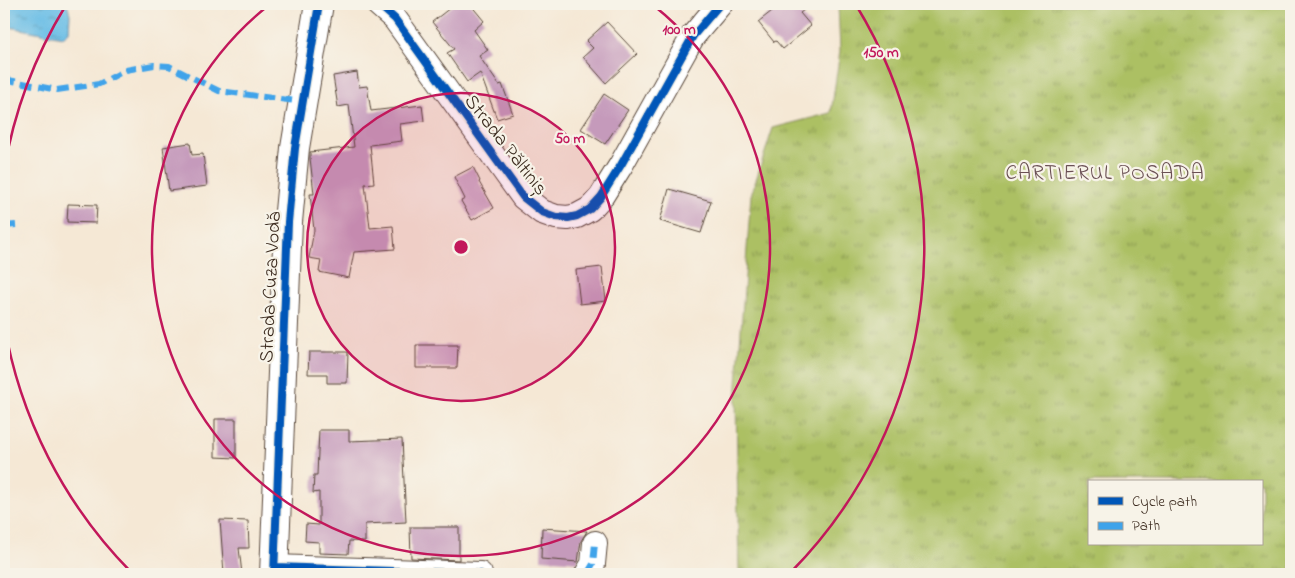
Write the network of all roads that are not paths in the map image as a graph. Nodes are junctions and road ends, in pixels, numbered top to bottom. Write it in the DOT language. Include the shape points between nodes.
graph roads {
  1 [pos="320,4"];
  2 [pos="378,4"];
  3 [pos="720,4"];
  4 [pos="595,543"];
  5 [pos="275,571"];
  6 [pos="480,574"];
  7 [pos="587,574"];
  1 -- 5 [label="street, Strada Cuza Vodă" via="295,148 288,222"];
  2 -- 3 [label="street, Strada Păltiniș" via="395,19 523,197 542,212 568,218 590,209 600,197 693,36"];
  4 -- 7 [label="street" via="593,564"];
  5 -- 6 [label="street"];
}
